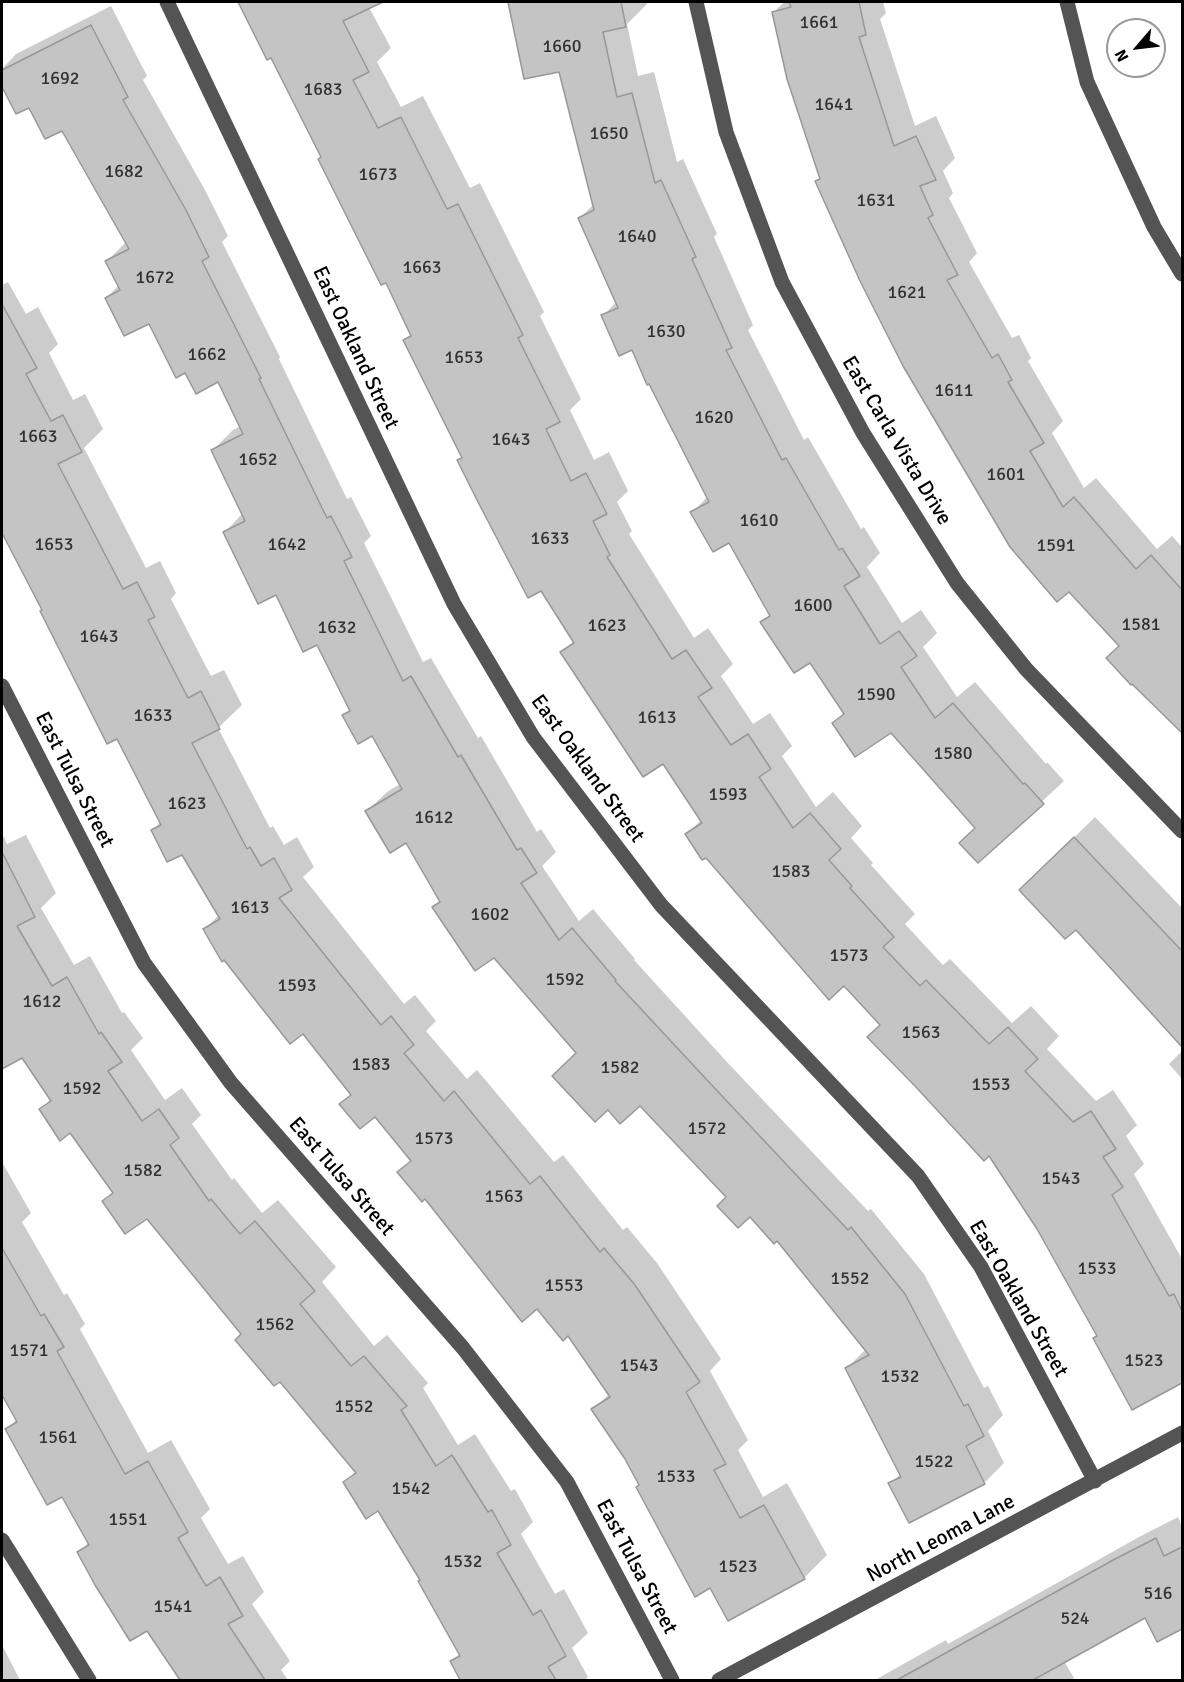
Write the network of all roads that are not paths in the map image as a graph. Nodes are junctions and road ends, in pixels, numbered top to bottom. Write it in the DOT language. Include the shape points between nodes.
graph roads {
  1 [pos="167,2"];
  2 [pos="696,2"];
  3 [pos="1067,2"];
  4 [pos="1182,274"];
  5 [pos="2,686"];
  6 [pos="1182,831"];
  7 [pos="1182,1433"];
  8 [pos="1095,1481"];
  9 [pos="2,1540"];
  10 [pos="89,1680"];
  11 [pos="672,1680"];
  12 [pos="719,1680"];
  1 -- 8 [label="street, East Oakland Street" via="454,604 533,737 661,905 918,1176 981,1267"];
  2 -- 6 [label="street, East Carla Vista Drive" via="726,132 782,282 863,433 964,591 1026,669"];
  3 -- 4 [label="street" via="1086,82 1154,227"];
  5 -- 11 [label="street, East Tulsa Street" via="144,963 231,1083 462,1348 567,1482"];
  7 -- 8 [label="street, North Leoma Lane"];
  8 -- 12 [label="street, North Leoma Lane"];
  9 -- 10 [label="street"];
}
